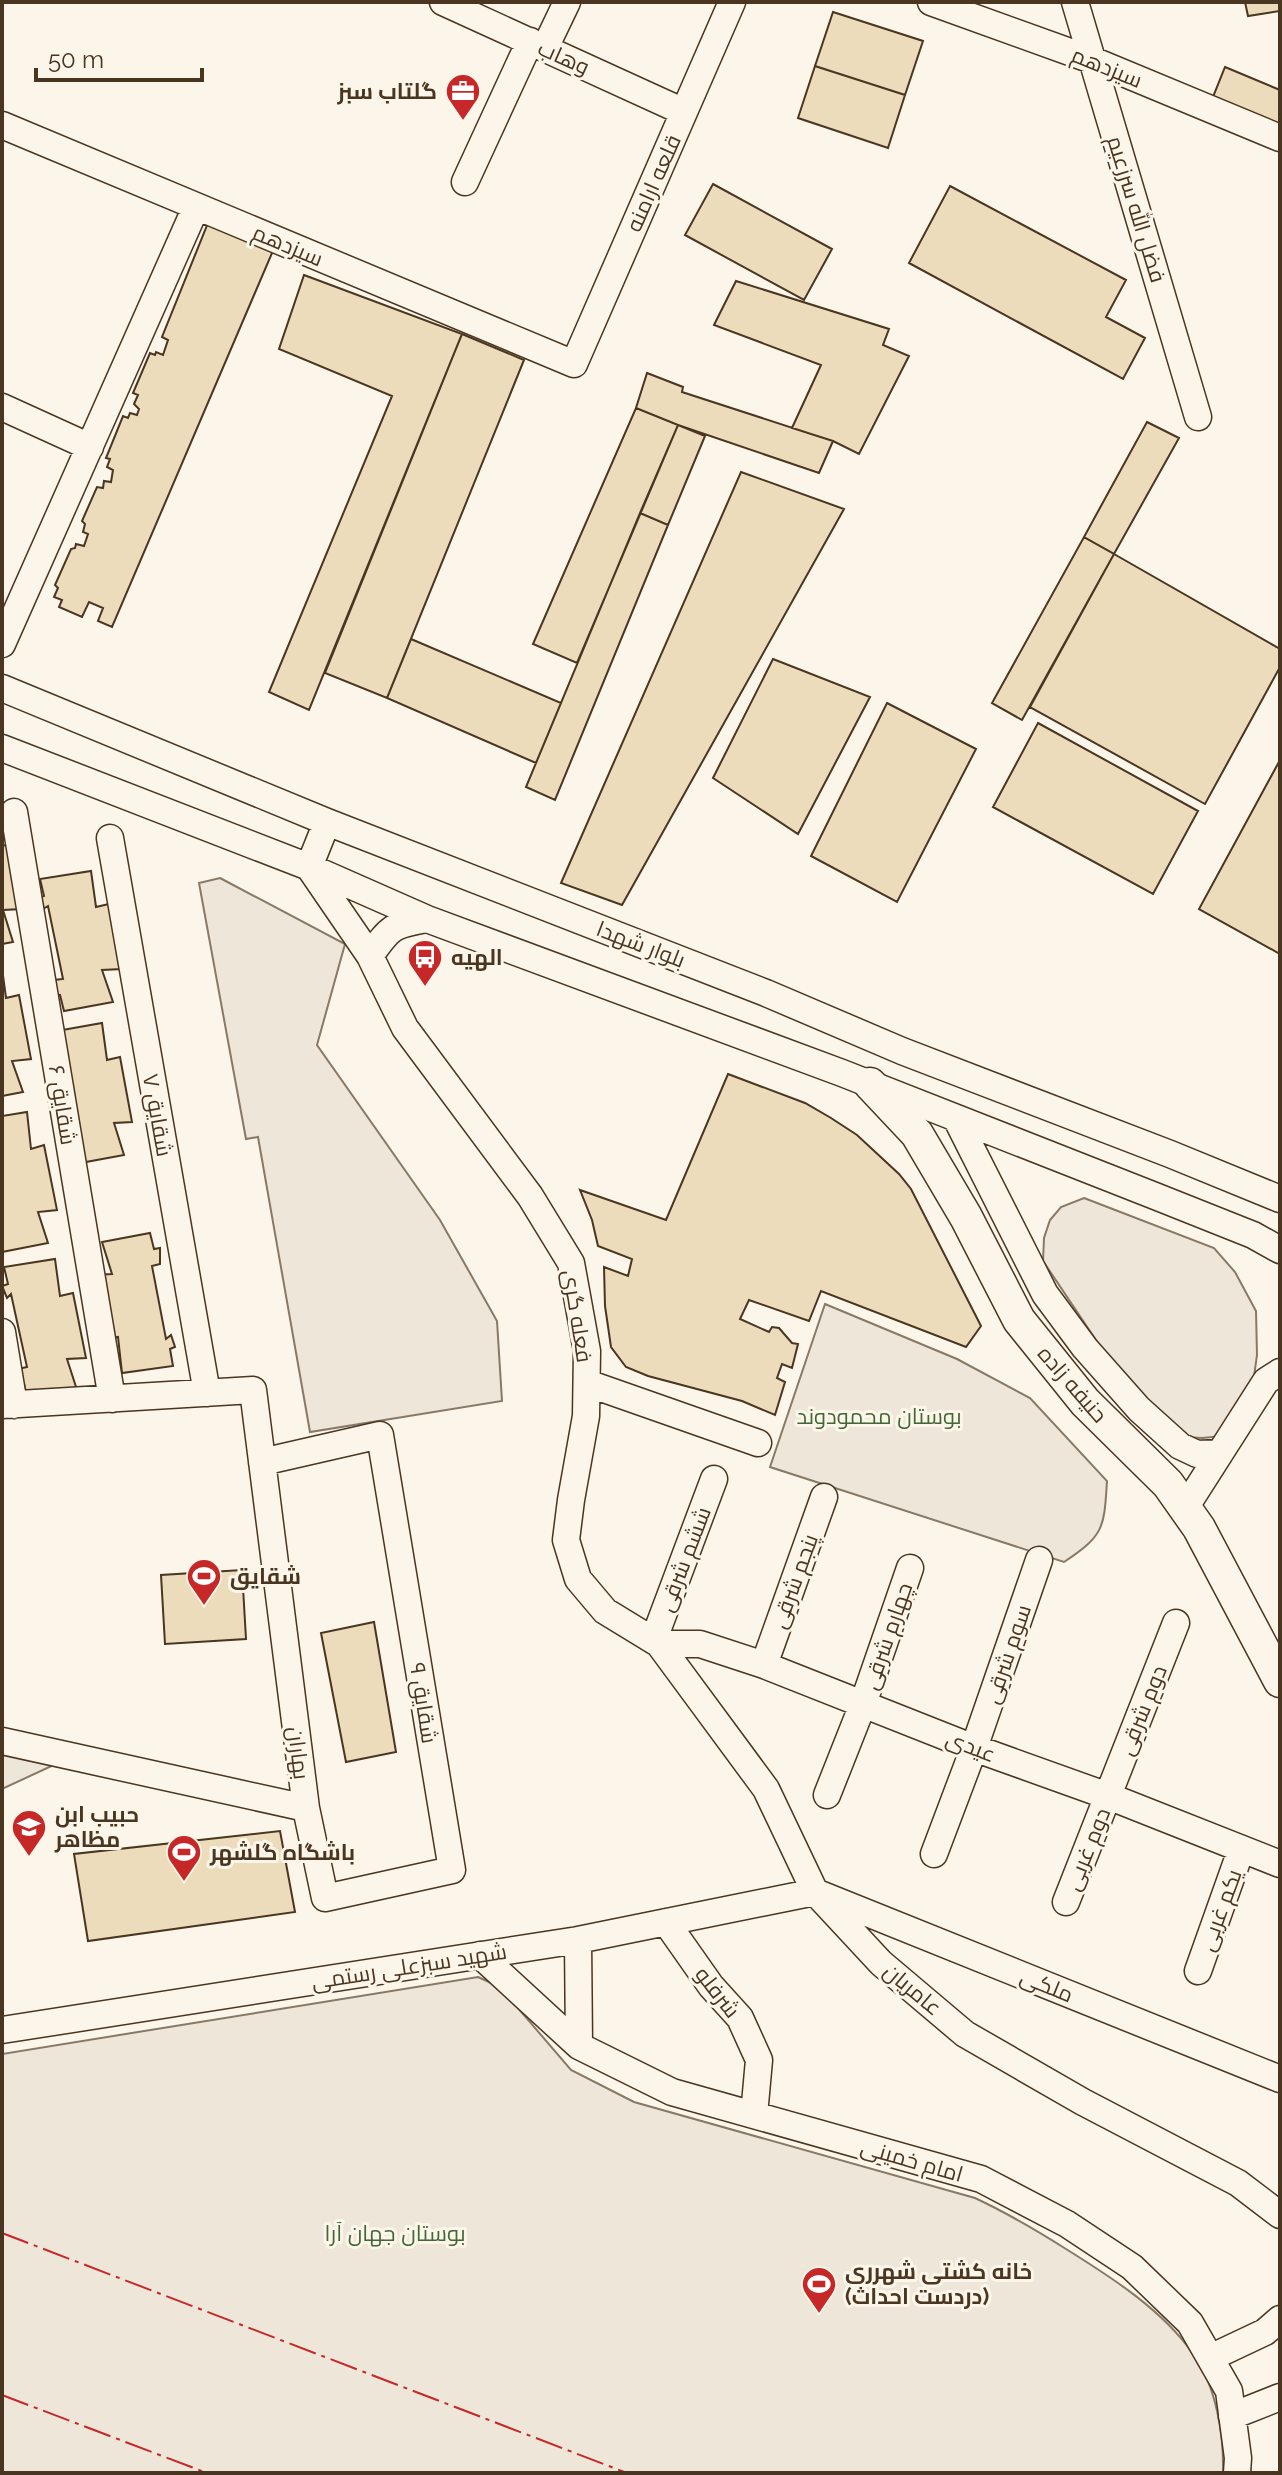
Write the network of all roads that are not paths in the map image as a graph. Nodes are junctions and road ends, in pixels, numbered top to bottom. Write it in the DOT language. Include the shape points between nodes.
graph roads {
  1 [pos="443,2"];
  2 [pos="567,2"];
  3 [pos="732,2"];
  4 [pos="931,2"];
  5 [pos="1075,2"];
  6 [pos="538,45"];
  7 [pos="1092,60"];
  8 [pos="684,112"];
  9 [pos="2,125"];
  10 [pos="1280,138"];
  11 [pos="465,182"];
  12 [pos="196,207"];
  13 [pos="574,364"];
  14 [pos="2,407"];
  15 [pos="1198,417"];
  16 [pos="90,447"];
  17 [pos="2,644"];
  18 [pos="2,688"];
  19 [pos="2,748"];
  20 [pos="14,812"];
  21 [pos="327,822"];
  22 [pos="110,838"];
  23 [pos="309,867"];
  24 [pos="427,919"];
  25 [pos="370,956"];
  26 [pos="870,1084"];
  27 [pos="956,1118"];
  28 [pos="1277,1195"];
  29 [pos="1280,1250"];
  30 [pos="2,1332"];
  31 [pos="1275,1372"];
  32 [pos="587,1383"];
  33 [pos="207,1393"];
  34 [pos="112,1399"];
  35 [pos="8,1405"];
  36 [pos="758,1443"];
  37 [pos="1220,1453"];
  38 [pos="262,1462"];
  39 [pos="714,1479"];
  40 [pos="824,1497"];
  41 [pos="1185,1508"];
  42 [pos="1039,1560"];
  43 [pos="910,1568"];
  44 [pos="1176,1623"];
  45 [pos="656,1642"];
  46 [pos="764,1665"];
  47 [pos="1280,1681"];
  48 [pos="863,1704"];
  49 [pos="2,1741"];
  50 [pos="974,1748"];
  51 [pos="827,1795"];
  52 [pos="1108,1796"];
  53 [pos="306,1808"];
  54 [pos="1241,1850"];
  55 [pos="934,1854"];
  56 [pos="1280,1864"];
  57 [pos="815,1892"];
  58 [pos="1066,1902"];
  59 [pos="666,1922"];
  60 [pos="578,1940"];
  61 [pos="480,1955"];
  62 [pos="1198,1971"];
  63 [pos="2,2030"];
  64 [pos="579,2046"];
  65 [pos="1280,2079"];
  66 [pos="754,2115"];
  67 [pos="1280,2215"];
  68 [pos="1280,2319"];
  69 [pos="1210,2358"];
  70 [pos="1280,2397"];
  71 [pos="1232,2416"];
  72 [pos="1237,2473"];
  1 -- 6 [label="street, وهاب"];
  2 -- 6 [label="street"];
  3 -- 8 [label="street, قلعه ارامنه"];
  4 -- 7 [label="street, سیزدهم"];
  5 -- 7 [label="street, فضل الله سرزعیم"];
  6 -- 8 [label="street, وهاب"];
  6 -- 11 [label="street"];
  7 -- 10 [label="street, سیزدهم"];
  7 -- 15 [label="street, فضل الله سرزعیم"];
  8 -- 13 [label="street, قلعه ارامنه"];
  9 -- 12 [label="street, سیزدهم"];
  12 -- 13 [label="street, سیزدهم"];
  12 -- 16 [label="street"];
  14 -- 16 [label="street"];
  16 -- 17 [label="street"];
  18 -- 21 [label="street, بلوار شهدا"];
  19 -- 23 [label="street"];
  20 -- 34 [label="street, شقایق ۶"];
  21 -- 23 [label="street"];
  21 -- 28 [label="street, بلوار شهدا"];
  22 -- 33 [label="street, شقایق ۷"];
  23 -- 24 [label="street"];
  23 -- 25 [label="street, فعله گری"];
  24 -- 25 [label="street" via="399,924"];
  24 -- 26 [label="street"];
  25 -- 32 [label="street, فعله گری" via="405,1028 521,1183 571,1263 587,1351"];
  26 -- 27 [label="street"];
  26 -- 41 [label="main road, حنیفه زاده" via="917,1134 1019,1320 1085,1402 1168,1484"];
  27 -- 29 [label="street"];
  27 -- 37 [label="street" via="1045,1294 1085,1348 1180,1446 1197,1454"];
  30 -- 35 [label="street"];
  31 -- 37 [label="street"];
  32 -- 36 [label="street"];
  32 -- 45 [label="street, فعله گری" via="566,1540 578,1579 605,1611"];
  33 -- 34 [label="street"];
  33 -- 38 [label="street, بهاران" via="253,1390"];
  34 -- 35 [label="street"];
  37 -- 41 [label="street"];
  38 -- 53 [label="street, بهاران"];
  38 -- 53 [label="street, شقایق ۹" via="380,1435 452,1870 325,1898"];
  39 -- 45 [label="street, ششم شرقی"];
  40 -- 46 [label="street, پنجم شرقی"];
  41 -- 47 [label="main road, حنیفه زاده"];
  42 -- 50 [label="street, سوم شرقی"];
  43 -- 48 [label="street, چهارم شرقی"];
  44 -- 52 [label="street, دوم شرقی"];
  45 -- 46 [label="street, عیدی" via="700,1644"];
  45 -- 57 [label="street, عامریان" via="766,1789"];
  46 -- 48 [label="street, عیدی"];
  48 -- 50 [label="street, عیدی"];
  48 -- 51 [label="street, چهارم شرقی"];
  49 -- 53 [label="street, بهاران"];
  50 -- 52 [label="street, عیدی"];
  50 -- 55 [label="street, سوم شرقی"];
  52 -- 54 [label="street, عیدی"];
  52 -- 58 [label="street, دوم غربی"];
  54 -- 56 [label="street, عیدی"];
  54 -- 62 [label="street, یکم غربی"];
  57 -- 59 [label="street, شهید سبزعلی رستمی"];
  57 -- 65 [label="street, ملکی"];
  57 -- 67 [label="street, عامریان" via="881,1963 965,2034 1238,2183"];
  59 -- 60 [label="street, شهید سبزعلی رستمی"];
  59 -- 66 [label="street, شرفلو" via="740,2018 759,2060"];
  60 -- 61 [label="street, شهید سبزعلی رستمی"];
  60 -- 64 [label="street"];
  61 -- 63 [label="street, شهید سبزعلی رستمی"];
  61 -- 64 [label="street, امام خمینی"];
  64 -- 66 [label="street, امام خمینی" via="672,2092"];
  66 -- 69 [label="street, امام خمینی" via="981,2179 1067,2224 1132,2267 1190,2323"];
  68 -- 69 [label="street" via="1265,2332"];
  69 -- 71 [label="street, امام خمینی" via="1229,2391"];
  70 -- 71 [label="street"];
  71 -- 72 [label="street, امام خمینی"];
}
